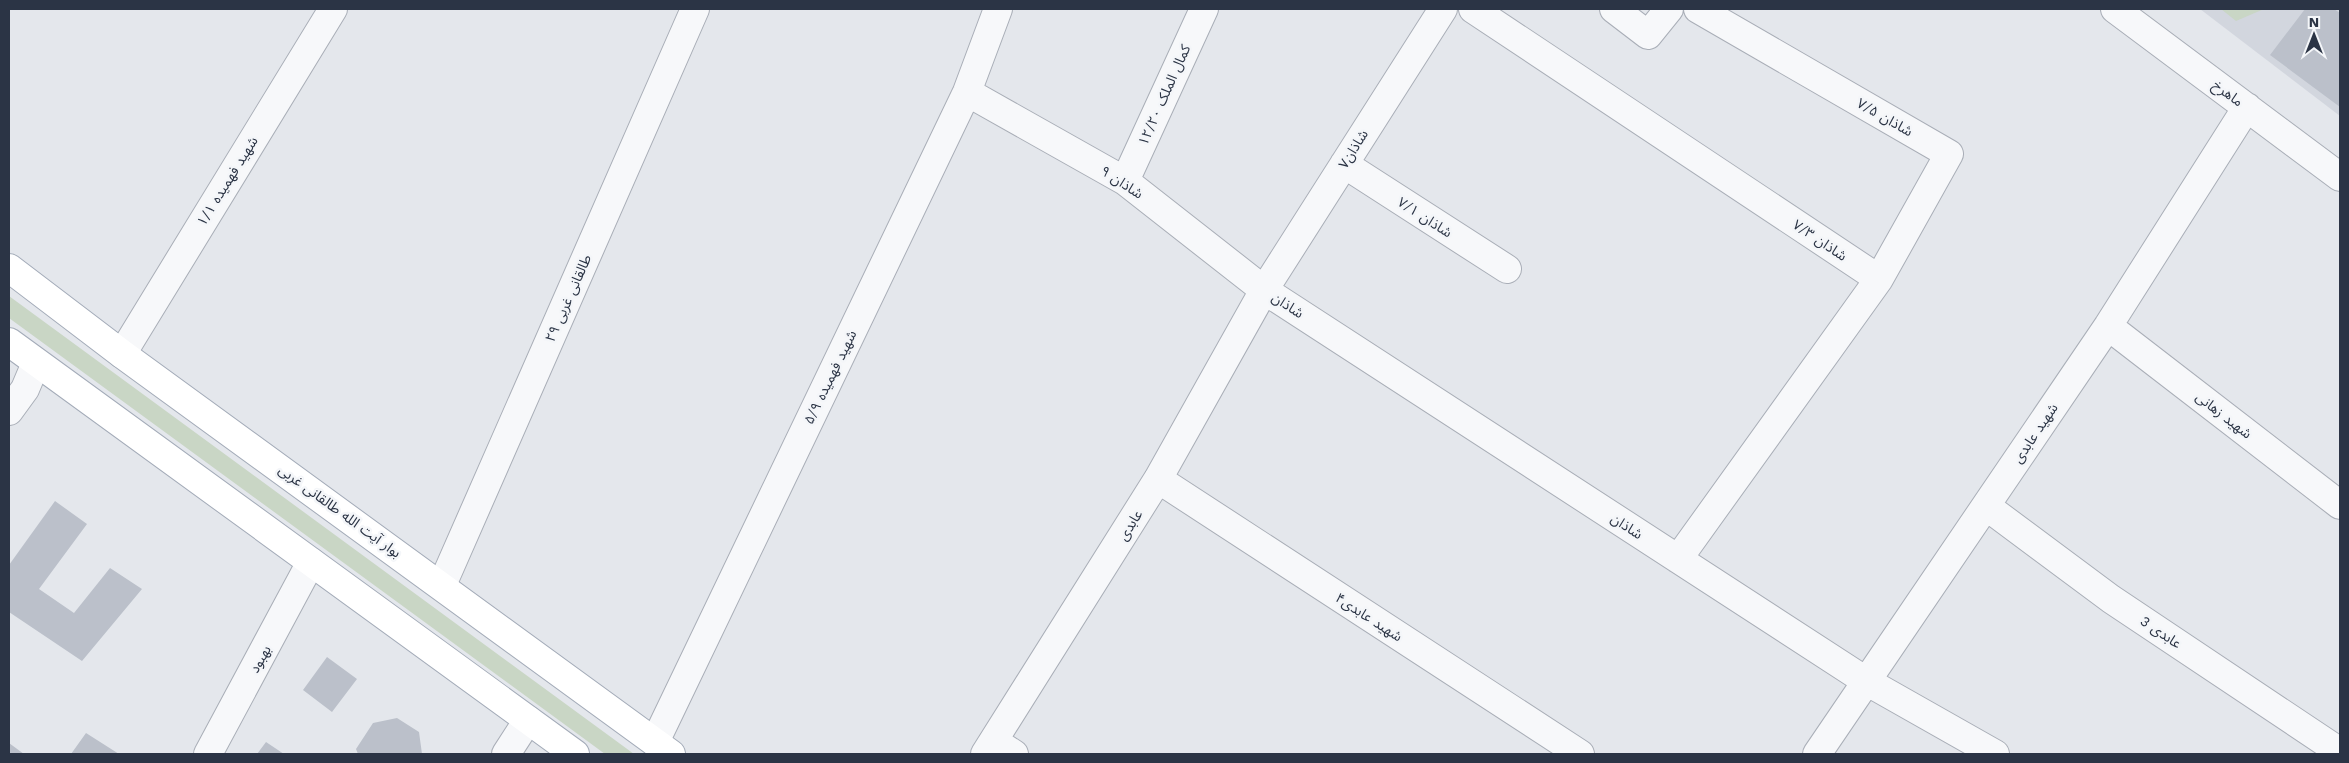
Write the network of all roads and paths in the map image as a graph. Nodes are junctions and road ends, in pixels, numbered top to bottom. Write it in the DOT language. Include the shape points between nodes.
graph roads {
  1 [pos="333,9"];
  2 [pos="998,9"];
  3 [pos="1204,9"];
  4 [pos="1443,9"];
  5 [pos="1473,9"];
  6 [pos="1614,9"];
  7 [pos="1669,9"];
  8 [pos="1698,9"];
  9 [pos="2115,9"];
  10 [pos="695,10"];
  11 [pos="967,92"];
  12 [pos="2247,107"];
  13 [pos="1344,164"];
  14 [pos="2340,177"];
  15 [pos="1125,181"];
  16 [pos="9,268"];
  17 [pos="1507,269"];
  18 [pos="1879,279"];
  19 [pos="1264,290"];
  20 [pos="2108,326"];
  21 [pos="9,342"];
  22 [pos="122,354"];
  23 [pos="36,362"];
  24 [pos="9,410"];
  25 [pos="1158,480"];
  26 [pos="2340,505"];
  27 [pos="1986,506"];
  28 [pos="1678,559"];
  29 [pos="311,562"];
  30 [pos="442,585"];
  31 [pos="1866,681"];
  32 [pos="528,720"];
  33 [pos="663,748"];
  34 [pos="998,750"];
  35 [pos="2340,752"];
  36 [pos="208,754"];
  37 [pos="506,754"];
  38 [pos="575,754"];
  39 [pos="1580,754"];
  40 [pos="1817,754"];
  41 [pos="1995,754"];
  1 -- 22 [label="street, شهید فهمیده ۱/۱"];
  2 -- 11 [label="street, شهید فهمیده ۵/۹"];
  3 -- 15 [label="street, کمال الملک ۱۲/۲۰"];
  4 -- 13 [label="street, شاذان۷"];
  5 -- 18 [label="street, شاذان ۷/۳"];
  6 -- 7 [label="street" via="1648,35"];
  8 -- 18 [label="street, شاذان ۷/۵" via="1949,154"];
  9 -- 12 [label="street, ماهرخ"];
  10 -- 30 [label="street, طالقانی غربی ۲۹"];
  11 -- 15 [label="street, شاذان ۹"];
  11 -- 33 [label="street, شهید فهمیده ۵/۹"];
  12 -- 14 [label="street, ماهرخ"];
  12 -- 20 [label="street, شهید عابدی"];
  13 -- 17 [label="street, شاذان ۷/۱"];
  13 -- 19 [label="street, شاذان۷"];
  15 -- 19 [label="street, شاذان ۹"];
  16 -- 22 [label="main road, بوار آیت الله طالقانی غربی"];
  18 -- 28 [label="street"];
  19 -- 25 [label="street, عابدی"];
  19 -- 28 [label="street, شاذان"];
  20 -- 26 [label="street, شهید زهانی"];
  20 -- 27 [label="street, شهید عابدی"];
  21 -- 23 [label="main road"];
  22 -- 30 [label="main road, بوار آیت الله طالقانی غربی"];
  23 -- 24 [label="street" via="26,389"];
  23 -- 29 [label="main road"];
  25 -- 34 [label="street, عابدی"];
  25 -- 39 [label="street, شهید عابدی۴"];
  27 -- 31 [label="street, شهید عابدی"];
  27 -- 35 [label="street, عابدی 3" via="2111,599"];
  28 -- 31 [label="street, شاذان"];
  29 -- 32 [label="main road"];
  29 -- 36 [label="street, بهبود"];
  30 -- 33 [label="main road, بوار آیت الله طالقانی غربی"];
  31 -- 40 [label="street, شهید عابدی"];
  31 -- 41 [label="street, شاذان"];
  32 -- 37 [label="street"];
  32 -- 38 [label="main road"];
}
